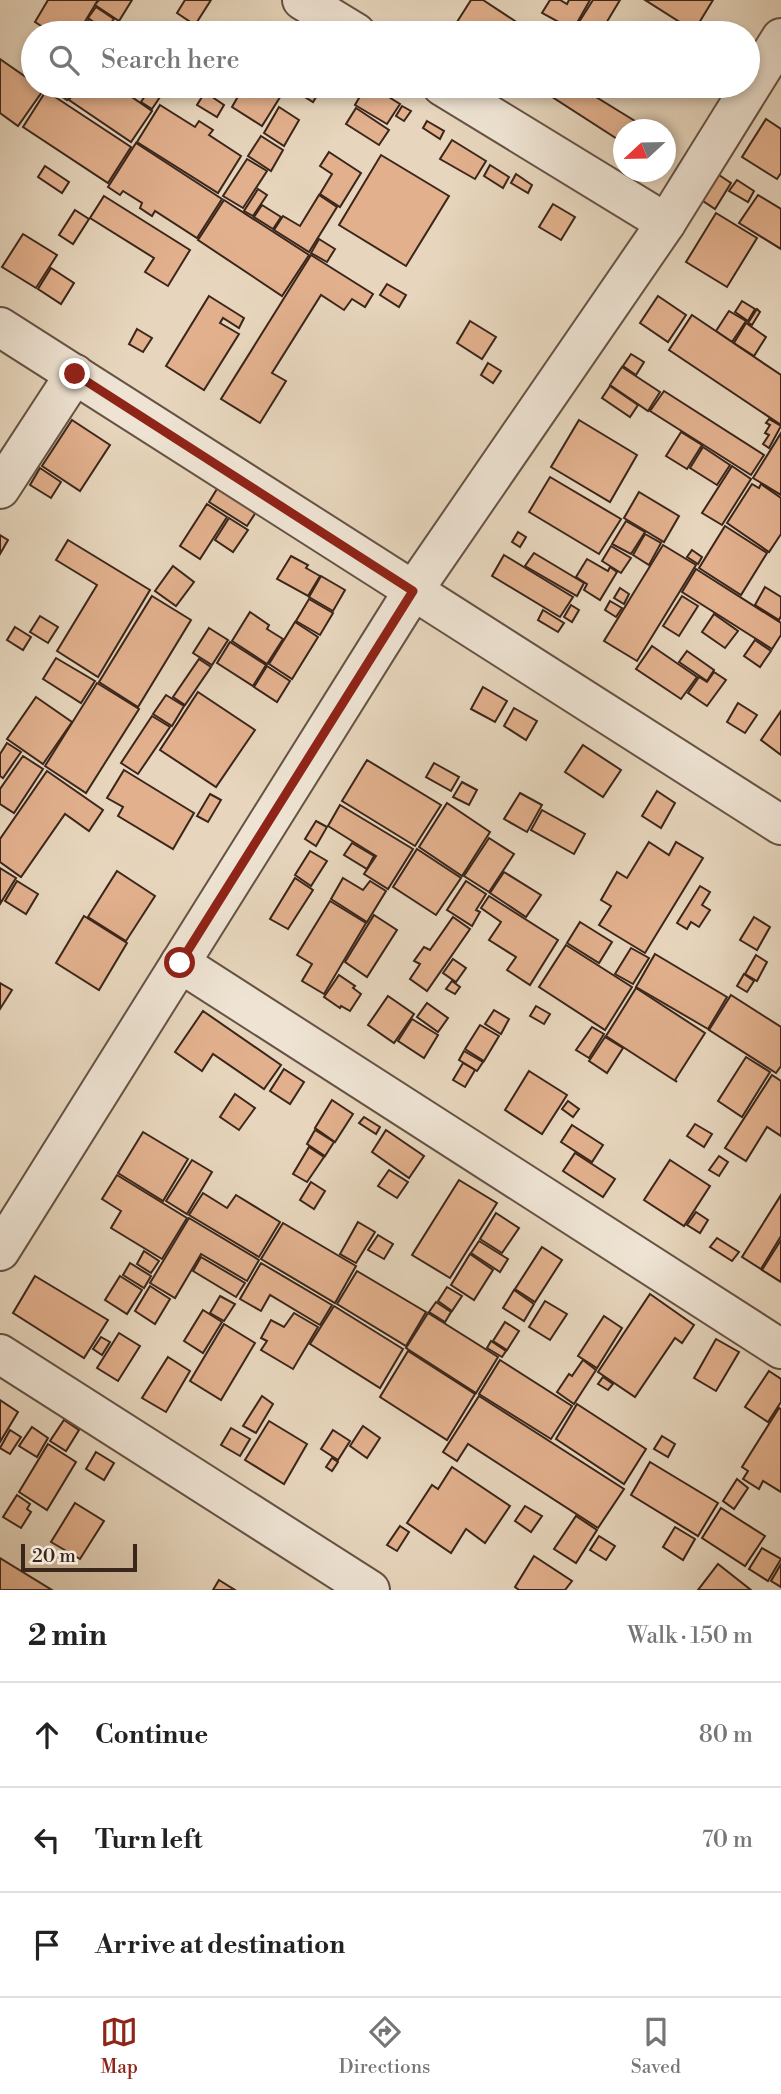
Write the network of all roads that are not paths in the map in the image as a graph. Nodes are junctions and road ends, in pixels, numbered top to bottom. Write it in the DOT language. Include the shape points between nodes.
graph roads {
  1 [pos="302,0"];
  2 [pos="336,21"];
  3 [pos="781,38"];
  4 [pos="760,72"];
  5 [pos="462,98"];
  6 [pos="744,98"];
  7 [pos="666,223"];
  8 [pos="0,327"];
  9 [pos="75,374"];
  10 [pos="0,489"];
  11 [pos="413,591"];
  12 [pos="781,825"];
  13 [pos="180,963"];
  14 [pos="0,1251"];
  15 [pos="781,1349"];
  16 [pos="0,1354"];
  17 [pos="370,1590"];
  1 -- 2 [label="street"];
  3 -- 4 [label="street"];
  5 -- 7 [label="street"];
  6 -- 7 [label="street"];
  7 -- 11 [label="street"];
  8 -- 9 [label="street"];
  9 -- 10 [label="street"];
  9 -- 11 [label="street"];
  11 -- 12 [label="street"];
  11 -- 13 [label="street"];
  13 -- 14 [label="street"];
  13 -- 15 [label="street"];
  16 -- 17 [label="street"];
}
